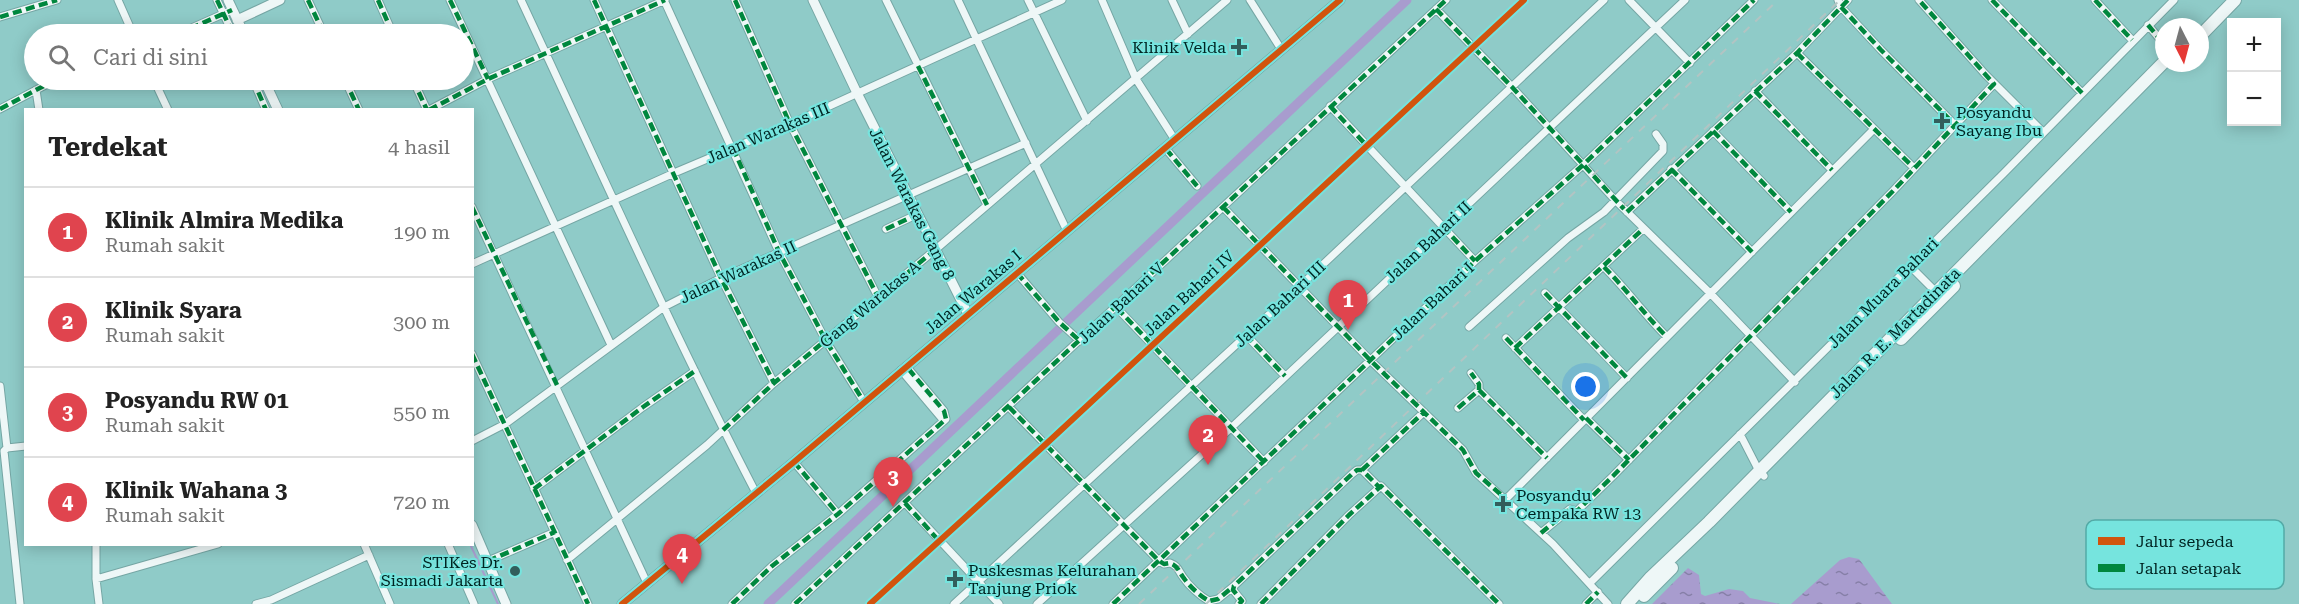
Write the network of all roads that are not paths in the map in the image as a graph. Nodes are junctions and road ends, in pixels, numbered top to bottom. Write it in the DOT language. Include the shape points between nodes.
graph roads {
  1 [pos="57,0"];
  2 [pos="118,0"];
  3 [pos="217,0"];
  4 [pos="228,0"];
  5 [pos="280,0"];
  6 [pos="308,0"];
  7 [pos="378,0"];
  8 [pos="450,0"];
  9 [pos="521,0"];
  10 [pos="594,0"];
  11 [pos="664,0"];
  12 [pos="735,0"];
  13 [pos="813,0"];
  14 [pos="886,0"];
  15 [pos="958,0"];
  16 [pos="1028,0"];
  17 [pos="1062,0"];
  18 [pos="1102,0"];
  19 [pos="1172,0"];
  20 [pos="1227,0"];
  21 [pos="1250,0"];
  22 [pos="1340,0"];
  23 [pos="1446,0"];
  24 [pos="1524,0"];
  25 [pos="1604,0"];
  26 [pos="1629,0"];
  27 [pos="1685,0"];
  28 [pos="1754,0"];
  29 [pos="1848,0"];
  30 [pos="1919,0"];
  31 [pos="2095,0"];
  32 [pos="2174,0"];
  33 [pos="2225,0"];
  34 [pos="2235,0"];
  35 [pos="1997,2"];
  36 [pos="1839,3"];
  37 [pos="1436,9"];
  38 [pos="228,12"];
  39 [pos="1034,12"];
  40 [pos="0,17"];
  41 [pos="2208,18"];
  42 [pos="237,20"];
  43 [pos="129,24"];
  44 [pos="201,24"];
  45 [pos="231,24"];
  46 [pos="239,24"];
  47 [pos="319,24"];
  48 [pos="389,24"];
  49 [pos="462,24"];
  50 [pos="2148,26"];
  51 [pos="606,27"];
  52 [pos="2209,27"];
  53 [pos="1655,28"];
  54 [pos="1188,34"];
  55 [pos="2155,34"];
  56 [pos="975,40"];
  57 [pos="2132,40"];
  58 [pos="1473,48"];
  59 [pos="474,50"];
  60 [pos="1281,50"];
  61 [pos="1797,53"];
  62 [pos="546,54"];
  63 [pos="1690,63"];
  64 [pos="918,66"];
  65 [pos="2155,71"];
  66 [pos="2165,72"];
  67 [pos="488,79"];
  68 [pos="1136,79"];
  69 [pos="1994,84"];
  70 [pos="474,86"];
  71 [pos="1512,87"];
  72 [pos="36,90"];
  73 [pos="159,90"];
  74 [pos="263,90"];
  75 [pos="265,90"];
  76 [pos="350,90"];
  77 [pos="418,90"];
  78 [pos="467,90"];
  79 [pos="1755,92"];
  80 [pos="856,93"];
  81 [pos="2082,93"];
  82 [pos="1330,106"];
  83 [pos="39,108"];
  84 [pos="167,108"];
  85 [pos="266,108"];
  86 [pos="277,108"];
  87 [pos="359,108"];
  88 [pos="427,108"];
  89 [pos="432,108"];
  90 [pos="0,109"];
  91 [pos="1087,121"];
  92 [pos="790,124"];
  93 [pos="1954,124"];
  94 [pos="1550,128"];
  95 [pos="1874,129"];
  96 [pos="1713,131"];
  97 [pos="2043,132"];
  98 [pos="1656,134"];
  99 [pos="1176,140"];
  100 [pos="1026,143"];
  101 [pos="1366,145"];
  102 [pos="733,148"];
  103 [pos="1166,149"];
  104 [pos="1036,163"];
  105 [pos="1583,165"];
  106 [pos="1913,167"];
  107 [pos="969,169"];
  108 [pos="1671,169"];
  109 [pos="1832,170"];
  110 [pos="674,173"];
  111 [pos="1197,186"];
  112 [pos="1406,187"];
  113 [pos="909,196"];
  114 [pos="613,200"];
  115 [pos="1615,200"];
  116 [pos="987,205"];
  117 [pos="1223,207"];
  118 [pos="474,211"];
  119 [pos="1627,212"];
  120 [pos="1791,212"];
  121 [pos="918,214"];
  122 [pos="843,224"];
  123 [pos="556,226"];
  124 [pos="1443,227"];
  125 [pos="1643,229"];
  126 [pos="886,230"];
  127 [pos="1067,231"];
  128 [pos="1260,245"];
  129 [pos="935,250"];
  130 [pos="779,252"];
  131 [pos="1752,252"];
  132 [pos="495,254"];
  133 [pos="1475,261"];
  134 [pos="474,263"];
  135 [pos="1910,266"];
  136 [pos="1604,267"];
  137 [pos="1017,273"];
  138 [pos="721,278"];
  139 [pos="1299,287"];
  140 [pos="1545,293"];
  141 [pos="1710,293"];
  142 [pos="1939,295"];
  143 [pos="879,297"];
  144 [pos="664,307"];
  145 [pos="1558,307"];
  146 [pos="1117,308"];
  147 [pos="968,314"];
  148 [pos="1337,326"];
  149 [pos="1469,327"];
  150 [pos="1246,335"];
  151 [pos="1751,336"];
  152 [pos="1667,337"];
  153 [pos="1506,338"];
  154 [pos="826,341"];
  155 [pos="1080,341"];
  156 [pos="611,345"];
  157 [pos="1153,345"];
  158 [pos="1515,348"];
  159 [pos="474,358"];
  160 [pos="1370,360"];
  161 [pos="903,368"];
  162 [pos="695,371"];
  163 [pos="1471,374"];
  164 [pos="1286,376"];
  165 [pos="1627,378"];
  166 [pos="1795,382"];
  167 [pos="774,383"];
  168 [pos="556,385"];
  169 [pos="1192,385"];
  170 [pos="0,386"];
  171 [pos="1479,390"];
  172 [pos="864,402"];
  173 [pos="1009,407"];
  174 [pos="1458,408"];
  175 [pos="1424,412"];
  176 [pos="1585,419"];
  177 [pos="505,424"];
  178 [pos="1232,427"];
  179 [pos="723,430"];
  180 [pos="1740,434"];
  181 [pos="474,440"];
  182 [pos="1046,444"];
  183 [pos="24,446"];
  184 [pos="7,448"];
  185 [pos="585,452"];
  186 [pos="1547,458"];
  187 [pos="1629,460"];
  188 [pos="794,462"];
  189 [pos="1264,462"];
  190 [pos="1362,470"];
  191 [pos="1761,473"];
  192 [pos="1085,484"];
  193 [pos="1379,487"];
  194 [pos="534,489"];
  195 [pos="756,493"];
  196 [pos="1506,499"];
  197 [pos="905,503"];
  198 [pos="838,513"];
  199 [pos="615,518"];
  200 [pos="1125,524"];
  201 [pos="474,530"];
  202 [pos="555,532"];
  203 [pos="1541,533"];
  204 [pos="940,543"];
  205 [pos="96,546"];
  206 [pos="211,546"];
  207 [pos="365,546"];
  208 [pos="449,546"];
  209 [pos="369,555"];
  210 [pos="567,560"];
  211 [pos="1158,560"];
  212 [pos="488,561"];
  213 [pos="96,579"];
  214 [pos="979,581"];
  215 [pos="647,583"];
  216 [pos="1590,583"];
  217 [pos="1234,586"];
  218 [pos="1598,592"];
  219 [pos="1242,603"];
  220 [pos="20,604"];
  221 [pos="99,604"];
  222 [pos="256,604"];
  223 [pos="390,604"];
  224 [pos="474,604"];
  225 [pos="506,604"];
  226 [pos="588,604"];
  227 [pos="622,604"];
  228 [pos="732,604"];
  229 [pos="795,604"];
  230 [pos="870,604"];
  231 [pos="954,604"];
  232 [pos="999,604"];
  233 [pos="1037,604"];
  234 [pos="1113,604"];
  235 [pos="1261,604"];
  236 [pos="1499,604"];
  237 [pos="1586,604"];
  238 [pos="1608,604"];
  239 [pos="1626,604"];
  240 [pos="1636,604"];
  1 -- 40 [label="street"];
  2 -- 43 [label="street"];
  3 -- 38 [label="street"];
  4 -- 38 [label="street"];
  5 -- 42 [label="street"];
  6 -- 47 [label="street"];
  7 -- 48 [label="street"];
  8 -- 49 [label="street"];
  9 -- 62 [label="street"];
  10 -- 51 [label="street"];
  11 -- 51 [label="street"];
  11 -- 102 [label="street"];
  12 -- 92 [label="street"];
  13 -- 80 [label="street, Jalan Warakas Gang 8"];
  14 -- 64 [label="street"];
  15 -- 56 [label="street"];
  16 -- 39 [label="street"];
  17 -- 39 [label="street, Jalan Warakas III"];
  18 -- 68 [label="street"];
  19 -- 54 [label="street"];
  20 -- 54 [label="street, Gang Warakas A"];
  21 -- 60 [label="street"];
  22 -- 60 [label="street, Jalan Warakas I"];
  23 -- 37 [label="street, Jalan Bahari V"];
  24 -- 58 [label="street, Jalan Bahari IV"];
  25 -- 71 [label="street, Jalan Bahari III"];
  26 -- 53 [label="street"];
  27 -- 53 [label="street, Jalan Bahari II"];
  28 -- 63 [label="street, Jalan Bahari I"];
  29 -- 36 [label="street"];
  30 -- 69 [label="street"];
  31 -- 57 [label="street"];
  32 -- 50 [label="street, Jalan Muara Bahari"];
  33 -- 41 [label="highway"];
  34 -- 52 [label="highway"];
  35 -- 81 [label="street"];
  36 -- 61 [label="street"];
  36 -- 93 [label="street"];
  37 -- 58 [label="street"];
  37 -- 82 [label="street, Jalan Bahari V"];
  38 -- 42 [label="street"];
  38 -- 44 [label="street"];
  38 -- 45 [label="street"];
  39 -- 56 [label="street, Jalan Warakas III"];
  39 -- 91 [label="street"];
  42 -- 46 [label="street"];
  50 -- 55 [label="street"];
  50 -- 57 [label="street, Jalan Muara Bahari"];
  51 -- 62 [label="street"];
  51 -- 110 [label="street"];
  53 -- 63 [label="street"];
  53 -- 94 [label="street, Jalan Bahari II"];
  54 -- 68 [label="street, Gang Warakas A"];
  56 -- 64 [label="street, Jalan Warakas III"];
  56 -- 100 [label="street"];
  57 -- 81 [label="street, Jalan Muara Bahari"];
  58 -- 71 [label="street"];
  58 -- 101 [label="street, Jalan Bahari IV"];
  59 -- 67 [label="street"];
  60 -- 99 [label="street, Jalan Warakas I"];
  61 -- 79 [label="street"];
  61 -- 95 [label="street"];
  62 -- 67 [label="street"];
  62 -- 114 [label="street"];
  63 -- 105 [label="street, Jalan Bahari I"];
  64 -- 80 [label="street, Jalan Warakas III"];
  64 -- 107 [label="street"];
  65 -- 142 [label="highway, Jalan R. E. Martadinata"];
  66 -- 142 [label="highway, Jalan R. E. Martadinata"];
  67 -- 70 [label="street"];
  67 -- 123 [label="street"];
  68 -- 91 [label="street, Gang Warakas A"];
  68 -- 99 [label="street"];
  69 -- 93 [label="street"];
  69 -- 97 [label="street"];
  71 -- 94 [label="street"];
  71 -- 112 [label="street, Jalan Bahari III"];
  72 -- 83 [label="street"];
  72 -- 90 [label="street"];
  73 -- 84 [label="street"];
  74 -- 85 [label="street"];
  75 -- 86 [label="street"];
  76 -- 87 [label="street"];
  77 -- 88 [label="street"];
  78 -- 89 [label="street"];
  79 -- 96 [label="street"];
  79 -- 109 [label="street"];
  80 -- 92 [label="street, Jalan Warakas III"];
  80 -- 113 [label="street, Jalan Warakas Gang 8"];
  81 -- 97 [label="street, Jalan Muara Bahari"];
  82 -- 101 [label="street"];
  82 -- 117 [label="street, Jalan Bahari V"];
  91 -- 104 [label="street, Gang Warakas A"];
  92 -- 102 [label="street, Jalan Warakas III"];
  92 -- 122 [label="street"];
  93 -- 106 [label="street"];
  94 -- 105 [label="street"];
  94 -- 124 [label="street, Jalan Bahari II"];
  95 -- 106 [label="street"];
  95 -- 109 [label="street"];
  96 -- 108 [label="street"];
  96 -- 120 [label="street"];
  97 -- 135 [label="street, Jalan Muara Bahari"];
  98 -- 115 [label="street" via="1664,151"];
  99 -- 103 [label="street, Jalan Warakas I"];
  100 -- 104 [label="street"];
  100 -- 107 [label="street, Jalan Warakas II"];
  101 -- 112 [label="street"];
  101 -- 128 [label="street, Jalan Bahari IV"];
  102 -- 110 [label="street, Jalan Warakas III"];
  102 -- 130 [label="street"];
  103 -- 111 [label="street"];
  103 -- 127 [label="street, Jalan Warakas I"];
  104 -- 116 [label="street, Gang Warakas A"];
  104 -- 127 [label="street"];
  105 -- 115 [label="street"];
  105 -- 133 [label="street, Jalan Bahari I"];
  106 -- 151 [label="street"];
  107 -- 113 [label="street, Jalan Warakas II"];
  107 -- 116 [label="street"];
  108 -- 119 [label="street"];
  108 -- 131 [label="street"];
  109 -- 120 [label="street"];
  110 -- 114 [label="street, Jalan Warakas III"];
  110 -- 138 [label="street"];
  112 -- 124 [label="street"];
  112 -- 139 [label="street, Jalan Bahari III"];
  113 -- 121 [label="street, Jalan Warakas Gang 8"];
  113 -- 122 [label="street, Jalan Warakas II"];
  114 -- 123 [label="street, Jalan Warakas III"];
  114 -- 144 [label="street"];
  115 -- 119 [label="street"];
  115 -- 149 [label="street"];
  116 -- 129 [label="street, Gang Warakas A"];
  117 -- 128 [label="street"];
  117 -- 146 [label="street, Jalan Bahari V"];
  118 -- 132 [label="street"];
  119 -- 125 [label="street"];
  120 -- 131 [label="street"];
  121 -- 126 [label="street"];
  121 -- 129 [label="street, Jalan Warakas Gang 8"];
  122 -- 130 [label="street, Jalan Warakas II"];
  122 -- 143 [label="street"];
  123 -- 132 [label="street, Jalan Warakas III"];
  123 -- 156 [label="street"];
  124 -- 133 [label="street"];
  124 -- 148 [label="street, Jalan Bahari II"];
  125 -- 136 [label="street"];
  125 -- 141 [label="street"];
  127 -- 137 [label="street, Jalan Warakas I"];
  128 -- 139 [label="street"];
  128 -- 157 [label="street, Jalan Bahari IV"];
  129 -- 143 [label="street, Gang Warakas A"];
  129 -- 147 [label="street, Jalan Warakas Gang 8"];
  130 -- 138 [label="street, Jalan Warakas II"];
  130 -- 154 [label="street"];
  131 -- 141 [label="street"];
  132 -- 134 [label="street, Jalan Warakas III"];
  132 -- 168 [label="street"];
  133 -- 160 [label="street, Jalan Bahari I"];
  135 -- 142 [label="street"];
  135 -- 166 [label="street, Jalan Muara Bahari"];
  136 -- 145 [label="street"];
  136 -- 152 [label="street"];
  137 -- 147 [label="street, Jalan Warakas I"];
  137 -- 155 [label="street"];
  138 -- 144 [label="street, Jalan Warakas II"];
  138 -- 167 [label="street"];
  139 -- 148 [label="street"];
  139 -- 150 [label="street, Jalan Bahari III"];
  140 -- 145 [label="street"];
  141 -- 151 [label="street"];
  141 -- 152 [label="street"];
  142 -- 191 [label="highway, Jalan R. E. Martadinata"];
  143 -- 154 [label="street, Gang Warakas A"];
  144 -- 156 [label="street, Jalan Warakas II"];
  144 -- 162 [label="street"];
  145 -- 158 [label="street"];
  145 -- 165 [label="street"];
  146 -- 155 [label="street, Jalan Bahari V"];
  146 -- 157 [label="street"];
  147 -- 161 [label="street, Jalan Warakas I"];
  148 -- 160 [label="street"];
  148 -- 164 [label="street, Jalan Bahari II"];
  150 -- 164 [label="street"];
  150 -- 169 [label="street, Jalan Bahari III"];
  151 -- 166 [label="street"];
  151 -- 187 [label="street"];
  152 -- 165 [label="street"];
  153 -- 158 [label="street"];
  154 -- 167 [label="street, Gang Warakas A"];
  154 -- 172 [label="street"];
  155 -- 173 [label="street, Jalan Bahari V"];
  156 -- 168 [label="street, Jalan Warakas II"];
  157 -- 169 [label="street"];
  157 -- 182 [label="street, Jalan Bahari IV"];
  158 -- 176 [label="street"];
  159 -- 177 [label="street"];
  160 -- 175 [label="street"];
  160 -- 189 [label="street, Jalan Bahari I"];
  161 -- 172 [label="street, Jalan Warakas I"];
  161 -- 198 [label="street" via="944,411 946,419"];
  162 -- 179 [label="street"];
  162 -- 185 [label="street"];
  163 -- 171 [label="street"];
  164 -- 178 [label="street, Jalan Bahari II"];
  165 -- 176 [label="street"];
  166 -- 180 [label="street, Jalan Muara Bahari"];
  167 -- 179 [label="street, Gang Warakas A"];
  168 -- 177 [label="street, Jalan Warakas II"];
  168 -- 185 [label="street"];
  169 -- 178 [label="street"];
  169 -- 192 [label="street, Jalan Bahari III"];
  170 -- 184 [label="street"];
  171 -- 174 [label="street"];
  171 -- 186 [label="street"];
  172 -- 188 [label="street, Jalan Warakas I"];
  173 -- 182 [label="street"];
  173 -- 197 [label="street, Jalan Bahari V"];
  175 -- 190 [label="street"];
  175 -- 196 [label="street" via="1466,454 1476,473"];
  176 -- 186 [label="street"];
  176 -- 187 [label="street"];
  177 -- 181 [label="street, Jalan Warakas II"];
  177 -- 194 [label="street"];
  178 -- 189 [label="street"];
  178 -- 200 [label="street, Jalan Bahari II"];
  179 -- 195 [label="street"];
  179 -- 199 [label="street, Gang Warakas A"];
  180 -- 191 [label="street"];
  180 -- 216 [label="street, Jalan Muara Bahari"];
  182 -- 192 [label="street"];
  182 -- 204 [label="street, Jalan Bahari IV"];
  183 -- 184 [label="street"];
  184 -- 220 [label="street" via="4,452"];
  185 -- 194 [label="street"];
  185 -- 199 [label="street"];
  186 -- 196 [label="street"];
  187 -- 203 [label="street" via="1577,511 1570,509"];
  188 -- 195 [label="street, Jalan Warakas I"];
  188 -- 198 [label="street"];
  189 -- 211 [label="street, Jalan Bahari I"];
  190 -- 193 [label="street"];
  190 -- 217 [label="street" via="1352,474"];
  191 -- 239 [label="highway, Jalan R. E. Martadinata"];
  191 -- 240 [label="highway, Jalan R. E. Martadinata"];
  192 -- 200 [label="street"];
  192 -- 214 [label="street, Jalan Bahari III"];
  193 -- 235 [label="street"];
  193 -- 236 [label="street" via="1383,486"];
  194 -- 202 [label="street"];
  195 -- 215 [label="street, Jalan Warakas I"];
  196 -- 203 [label="street"];
  197 -- 204 [label="street"];
  197 -- 229 [label="street, Jalan Bahari V"];
  198 -- 228 [label="street"];
  199 -- 210 [label="street, Gang Warakas A"];
  199 -- 215 [label="street"];
  200 -- 211 [label="street"];
  200 -- 233 [label="street, Jalan Bahari II"];
  201 -- 212 [label="street"];
  202 -- 210 [label="street"];
  202 -- 212 [label="street"];
  203 -- 216 [label="street"];
  204 -- 214 [label="street"];
  204 -- 230 [label="street, Jalan Bahari IV"];
  205 -- 213 [label="street"];
  206 -- 213 [label="street"];
  207 -- 209 [label="street"];
  208 -- 224 [label="street"];
  209 -- 222 [label="street"];
  209 -- 223 [label="street"];
  210 -- 226 [label="street"];
  211 -- 217 [label="street" via="1178,567 1209,601"];
  211 -- 234 [label="street, Jalan Bahari I"];
  212 -- 225 [label="street"];
  213 -- 221 [label="street"];
  214 -- 231 [label="street, Jalan Bahari III"];
  214 -- 232 [label="street"];
  215 -- 227 [label="street, Jalan Warakas I"];
  216 -- 218 [label="street"];
  217 -- 219 [label="street"];
  218 -- 237 [label="street"];
  218 -- 238 [label="street"];
}
